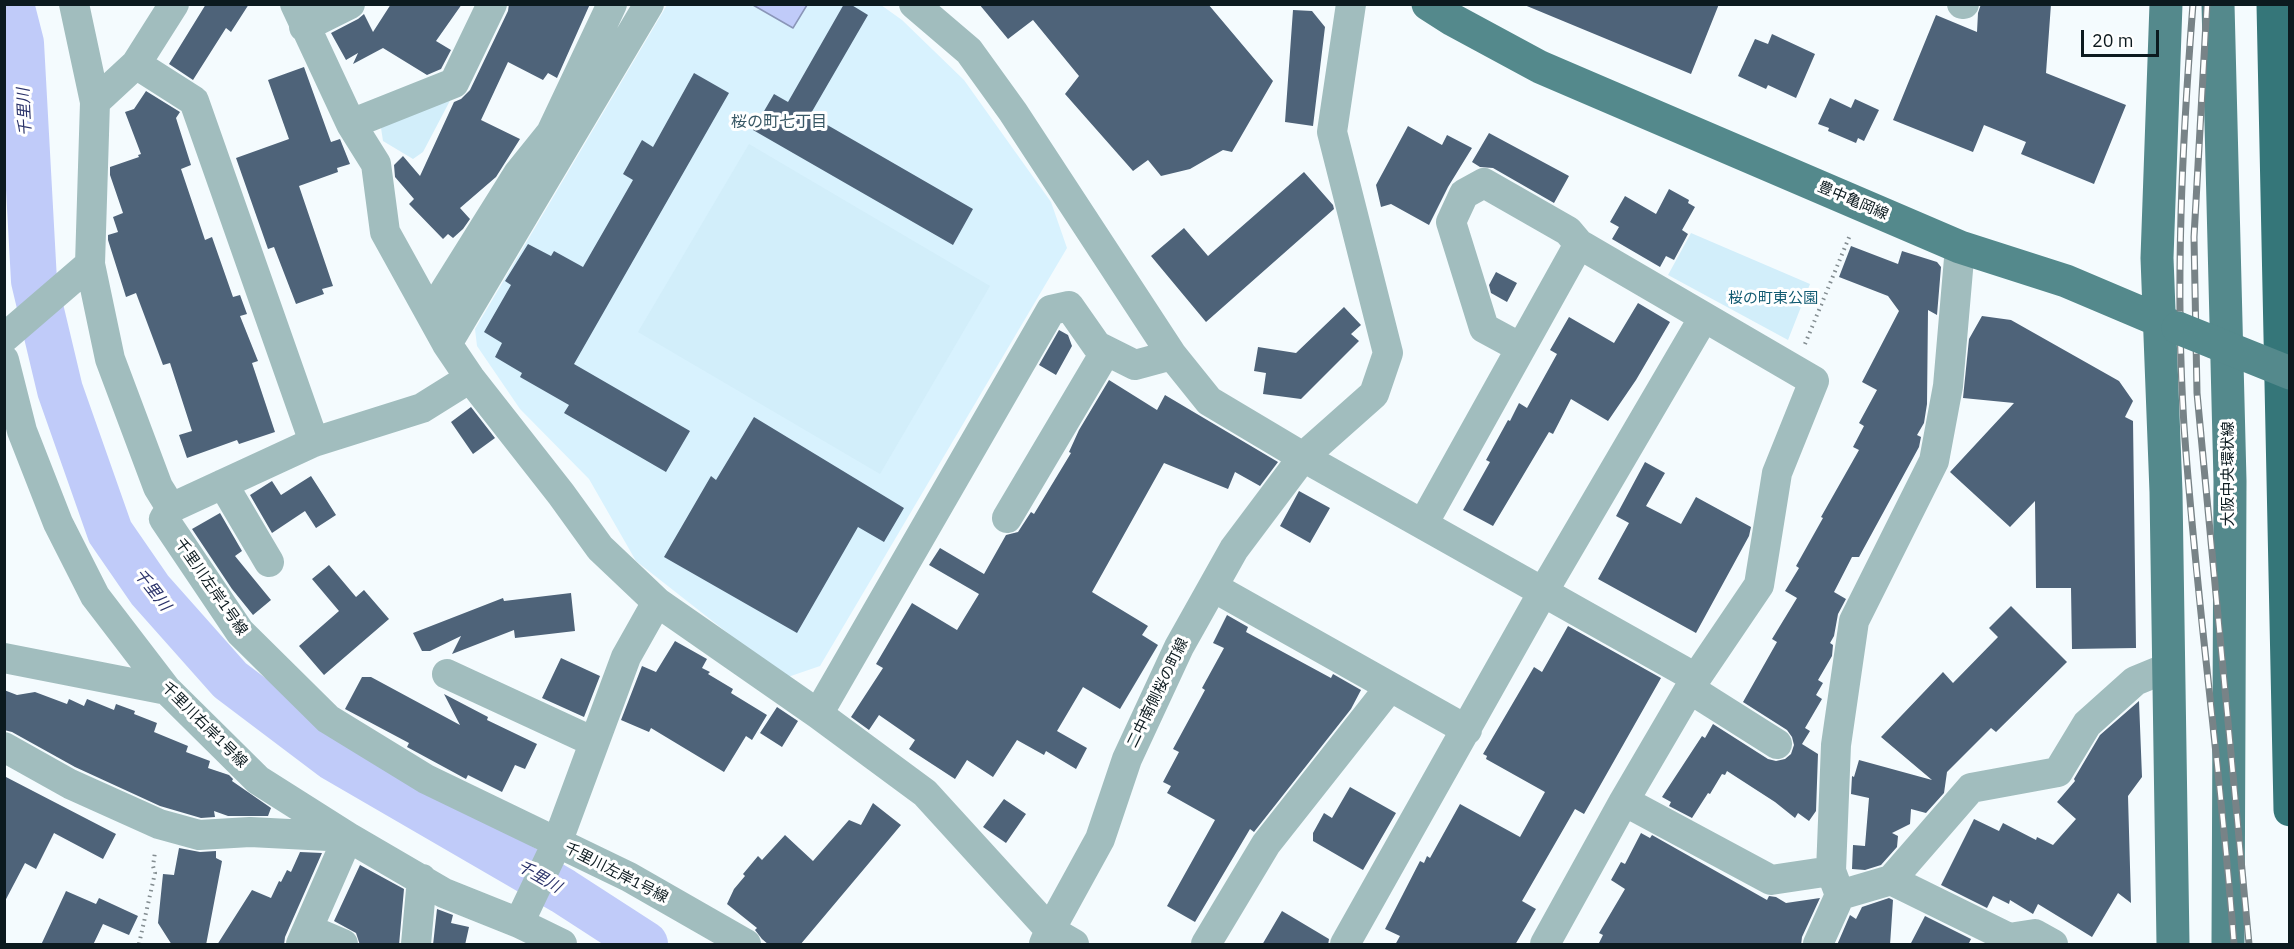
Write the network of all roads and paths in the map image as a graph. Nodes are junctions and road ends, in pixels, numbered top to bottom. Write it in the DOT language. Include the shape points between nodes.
graph roads {
  1 [pos="74,4"];
  2 [pos="174,4"];
  3 [pos="350,4"];
  4 [pos="492,4"];
  5 [pos="612,4"];
  6 [pos="649,4"];
  7 [pos="914,4"];
  8 [pos="1351,4"];
  9 [pos="1428,4"];
  10 [pos="2166,4"];
  11 [pos="2218,4"];
  12 [pos="2273,4"];
  13 [pos="300,16"];
  14 [pos="136,64"];
  15 [pos="95,102"];
  16 [pos="351,124"];
  17 [pos="1850,235"];
  18 [pos="1579,244"];
  19 [pos="1960,247"];
  20 [pos="90,264"];
  21 [pos="431,313"];
  22 [pos="1704,317"];
  23 [pos="2169,325"];
  24 [pos="4,338"];
  25 [pos="447,344"];
  26 [pos="1521,348"];
  27 [pos="1106,351"];
  28 [pos="1172,355"];
  29 [pos="4,360"];
  30 [pos="1795,370"];
  31 [pos="2289,373"];
  32 [pos="470,378"];
  33 [pos="314,442"];
  34 [pos="1303,457"];
  35 [pos="223,484"];
  36 [pos="171,508"];
  37 [pos="1007,518"];
  38 [pos="1423,524"];
  39 [pos="269,562"];
  40 [pos="1213,587"];
  41 [pos="1543,592"];
  42 [pos="657,602"];
  43 [pos="4,658"];
  44 [pos="2169,667"];
  45 [pos="447,674"];
  46 [pos="1693,684"];
  47 [pos="1390,687"];
  48 [pos="167,690"];
  49 [pos="818,714"];
  50 [pos="1467,730"];
  51 [pos="594,742"];
  52 [pos="1777,744"];
  53 [pos="4,747"];
  54 [pos="1624,801"];
  55 [pos="2289,810"];
  56 [pos="159,824"];
  57 [pos="348,837"];
  58 [pos="557,843"];
  59 [pos="422,879"];
  60 [pos="1891,880"];
  61 [pos="1835,883"];
  62 [pos="519,923"];
  63 [pos="304,937"];
  64 [pos="1056,940"];
  65 [pos="139,945"];
  66 [pos="343,945"];
  67 [pos="416,945"];
  68 [pos="562,945"];
  69 [pos="746,945"];
  70 [pos="1206,945"];
  71 [pos="1345,945"];
  72 [pos="1545,945"];
  73 [pos="1818,945"];
  74 [pos="2052,945"];
  75 [pos="2173,945"];
  76 [pos="2228,945"];
  1 -- 15 [label="street, 千里川左岸1号線"];
  2 -- 14 [label="street"];
  3 -- 13 [label="street"];
  4 -- 16 [label="street" via="454,83"];
  5 -- 21 [label="street" via="551,133 518,174"];
  6 -- 25 [label="street"];
  7 -- 28 [label="street" via="969,51"];
  8 -- 34 [label="street, 二中南側桜の町線" via="1332,132 1388,353 1374,394"];
  9 -- 19 [label="main road, 豊中亀岡線" via="1540,67"];
  10 -- 23 [label="main road" via="2157,258"];
  11 -- 76 [label="main road, 大阪中央環状線" via="2230,481"];
  12 -- 55 [label="highway"];
  13 -- 16 [label="street"];
  14 -- 15 [label="street"];
  14 -- 33 [label="street" via="195,101"];
  15 -- 20 [label="street, 千里川左岸1号線"];
  16 -- 21 [label="street" via="376,164 385,232"];
  17 -- 30 [label="path"];
  18 -- 22 [label="street"];
  18 -- 26 [label="street"];
  18 -- 26 [label="street" via="1568,231 1484,183 1464,194 1451,222 1484,328"];
  19 -- 23 [label="main road, 豊中亀岡線" via="2066,281"];
  19 -- 61 [label="street" via="1948,386 1934,461 1854,621 1836,745"];
  20 -- 24 [label="street"];
  20 -- 36 [label="street, 千里川左岸1号線" via="110,359 158,487"];
  21 -- 25 [label="street"];
  22 -- 30 [label="street"];
  22 -- 41 [label="street"];
  23 -- 31 [label="main road, 豊中亀岡線, bridge"];
  23 -- 44 [label="main road"];
  25 -- 32 [label="street"];
  26 -- 38 [label="street"];
  27 -- 28 [label="street" via="1134,364"];
  27 -- 37 [label="street"];
  27 -- 49 [label="street" via="1097,346 1069,306 1051,310"];
  28 -- 34 [label="street" via="1209,401"];
  29 -- 48 [label="street, 千里川右岸1号線" via="22,431 58,523 95,596"];
  30 -- 46 [label="street" via="1814,381 1777,473 1759,585"];
  32 -- 33 [label="street" via="422,408"];
  32 -- 42 [label="street" via="600,548"];
  33 -- 35 [label="street"];
  34 -- 38 [label="street"];
  34 -- 40 [label="street, 二中南側桜の町線" via="1234,549"];
  35 -- 36 [label="street"];
  35 -- 39 [label="street"];
  36 -- 58 [label="street, 千里川左岸1号線" via="164,519 240,632 328,719 426,779"];
  38 -- 41 [label="street"];
  40 -- 47 [label="street"];
  40 -- 64 [label="street, 二中南側桜の町線" via="1179,648 1127,759 1100,839"];
  41 -- 46 [label="street"];
  41 -- 50 [label="street"];
  42 -- 49 [label="street"];
  42 -- 51 [label="street" via="626,657"];
  43 -- 48 [label="street"];
  44 -- 60 [label="street" via="2135,681 2087,724 2058,772 1971,788"];
  44 -- 75 [label="main road"];
  45 -- 51 [label="street"];
  46 -- 52 [label="street"];
  46 -- 54 [label="street"];
  47 -- 50 [label="street"];
  47 -- 70 [label="street" via="1266,844"];
  48 -- 57 [label="street, 千里川右岸1号線" via="258,780"];
  49 -- 64 [label="street" via="925,793"];
  50 -- 71 [label="street"];
  51 -- 58 [label="street"];
  53 -- 56 [label="street" via="70,784"];
  54 -- 61 [label="street" via="1771,880"];
  54 -- 72 [label="street"];
  56 -- 57 [label="street" via="199,835 250,832"];
  56 -- 65 [label="path" via="155,873"];
  57 -- 59 [label="street, 千里川右岸1号線"];
  57 -- 63 [label="street"];
  58 -- 62 [label="street"];
  58 -- 69 [label="street, 千里川左岸1号線" via="629,877"];
  59 -- 62 [label="street, 千里川右岸1号線"];
  59 -- 67 [label="street"];
  60 -- 61 [label="street"];
  60 -- 74 [label="street" via="2009,938 2035,934"];
  61 -- 73 [label="street"];
  62 -- 68 [label="street, 千里川右岸1号線"];
  63 -- 66 [label="street"];
}
